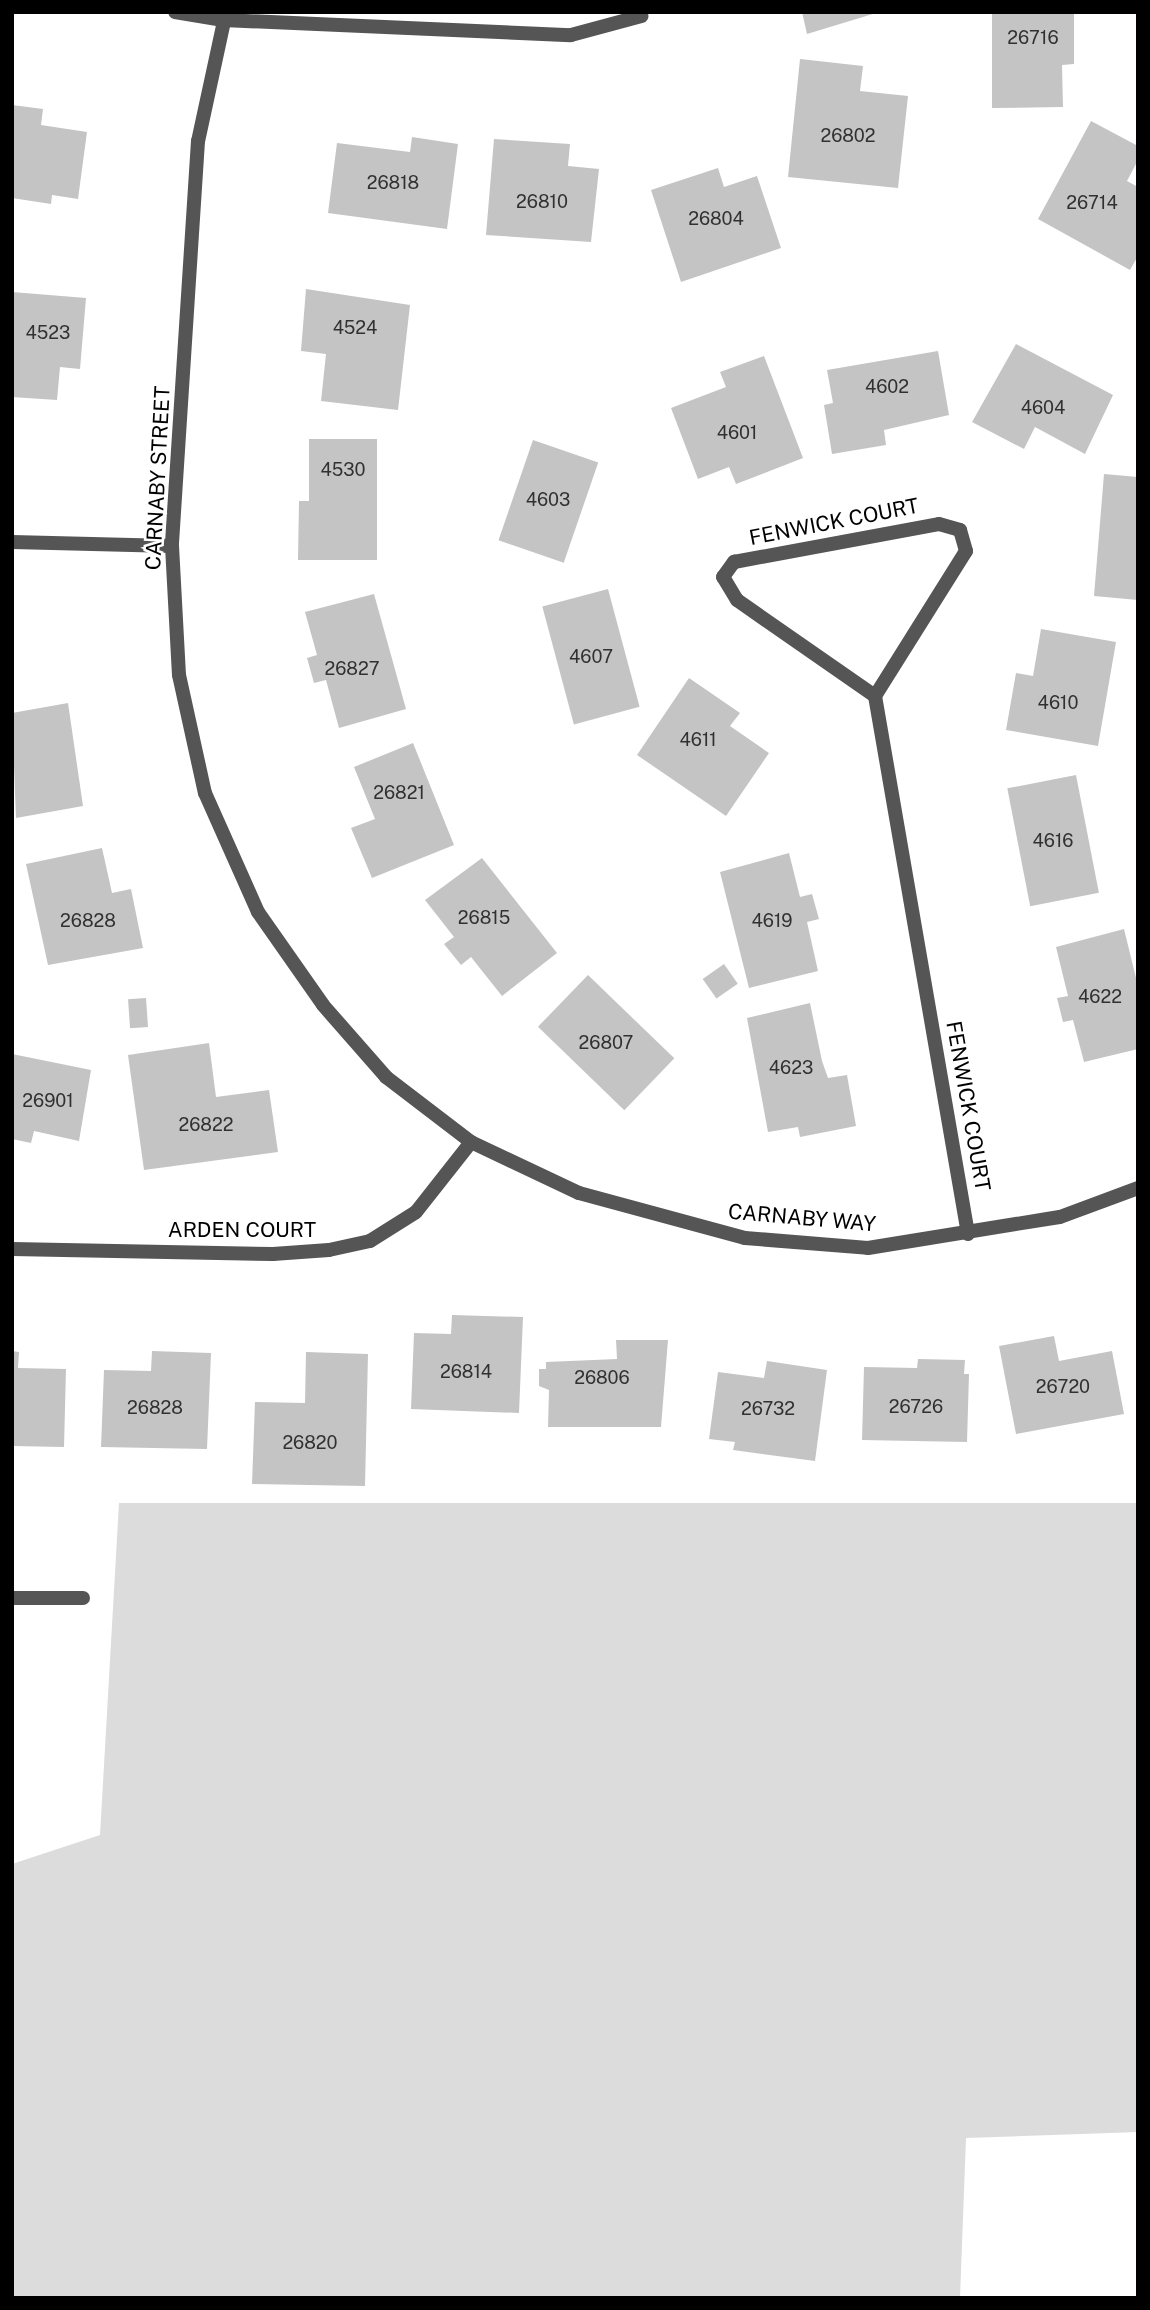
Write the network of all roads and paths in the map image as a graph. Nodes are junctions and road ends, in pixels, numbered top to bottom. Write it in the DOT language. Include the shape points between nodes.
graph roads {
  1 [pos="175,12"];
  2 [pos="225,16"];
  3 [pos="642,16"];
  4 [pos="12,542"];
  5 [pos="172,546"];
  6 [pos="875,696"];
  7 [pos="471,1142"];
  8 [pos="1138,1188"];
  9 [pos="968,1234"];
  10 [pos="12,1249"];
  11 [pos="12,1598"];
  12 [pos="83,1598"];
  1 -- 2 [label="street"];
  2 -- 3 [label="street" via="571,35"];
  2 -- 5 [label="street, CARNABY STREET" via="198,141"];
  4 -- 5 [label="street"];
  5 -- 7 [label="street, CARNABY STREET" via="179,676 205,793 258,912 323,1004 386,1077"];
  6 -- 6 [label="street, FENWICK COURT" via="966,551 960,530 939,524 734,562 723,577 737,600"];
  6 -- 9 [label="street, FENWICK COURT"];
  7 -- 9 [label="street, CARNABY WAY" via="579,1193 745,1238 868,1248"];
  7 -- 10 [label="street, ARDEN COURT" via="416,1212 370,1241 273,1254"];
  8 -- 9 [label="street, CARNABY WAY" via="1060,1217"];
  11 -- 12 [label="street"];
}
